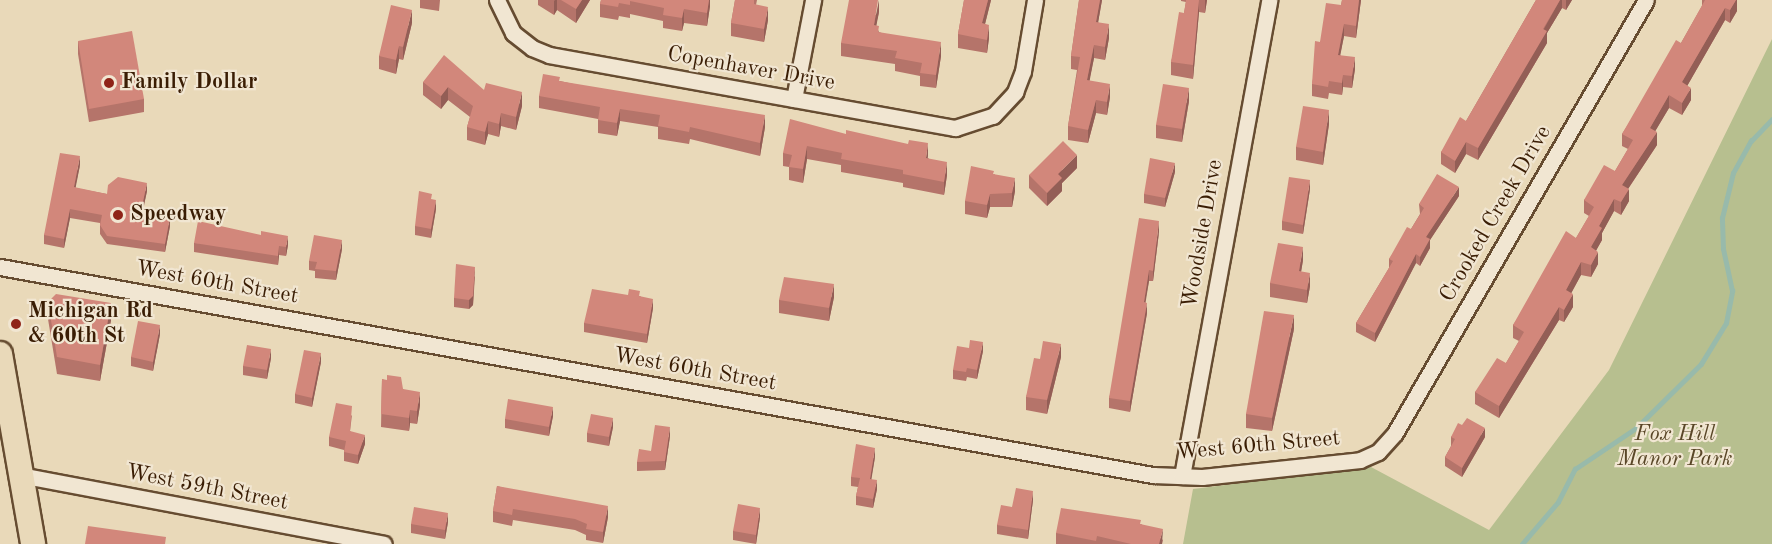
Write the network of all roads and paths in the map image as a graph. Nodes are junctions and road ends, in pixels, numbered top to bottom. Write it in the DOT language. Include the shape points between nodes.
graph roads {
  1 [pos="497,0"];
  2 [pos="813,0"];
  3 [pos="1035,0"];
  4 [pos="1269,0"];
  5 [pos="1646,0"];
  6 [pos="794,99"];
  7 [pos="0,267"];
  8 [pos="0,354"];
  9 [pos="1383,448"];
  10 [pos="20,475"];
  11 [pos="1182,476"];
  12 [pos="33,544"];
  13 [pos="384,544"];
  1 -- 6 [label="street, Copenhaver Drive" via="508,27 521,41 549,55"];
  2 -- 6 [label="street"];
  3 -- 6 [label="street, Copenhaver Drive" via="1020,81 1012,98 993,116 955,128"];
  4 -- 11 [label="street, Woodside Drive"];
  5 -- 9 [label="street, Crooked Creek Drive"];
  7 -- 11 [label="street, West 60th Street" via="1153,475"];
  8 -- 10 [label="main road"];
  9 -- 11 [label="street, West 60th Street" via="1360,460"];
  10 -- 12 [label="main road"];
  10 -- 13 [label="street, West 59th Street"];
}
